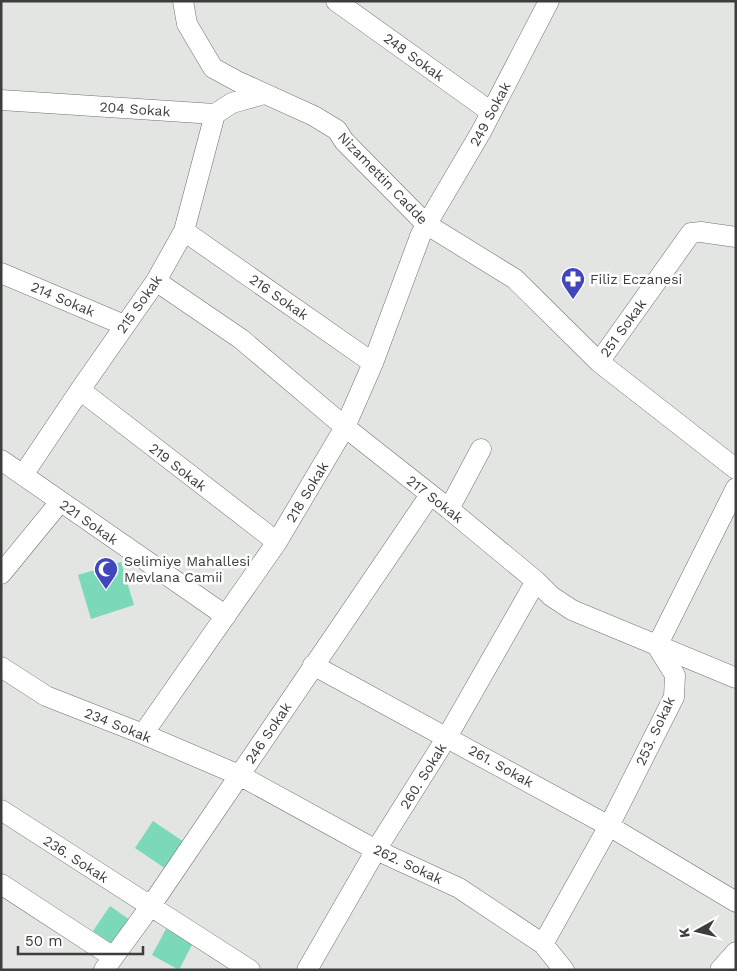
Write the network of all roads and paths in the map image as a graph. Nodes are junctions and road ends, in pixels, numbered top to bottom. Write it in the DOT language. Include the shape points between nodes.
graph roads {
  1 [pos="184,1"];
  2 [pos="336,1"];
  3 [pos="549,1"];
  4 [pos="264,94"];
  5 [pos="1,100"];
  6 [pos="491,112"];
  7 [pos="215,114"];
  8 [pos="426,224"];
  9 [pos="184,231"];
  10 [pos="736,237"];
  11 [pos="1,273"];
  12 [pos="156,282"];
  13 [pos="124,326"];
  14 [pos="599,362"];
  15 [pos="373,363"];
  16 [pos="80,390"];
  17 [pos="346,427"];
  18 [pos="481,449"];
  19 [pos="1,460"];
  20 [pos="736,469"];
  21 [pos="23,475"];
  22 [pos="736,488"];
  23 [pos="430,495"];
  24 [pos="60,502"];
  25 [pos="449,509"];
  26 [pos="277,542"];
  27 [pos="1,574"];
  28 [pos="536,581"];
  29 [pos="226,616"];
  30 [pos="657,646"];
  31 [pos="313,665"];
  32 [pos="1,667"];
  33 [pos="736,678"];
  34 [pos="143,734"];
  35 [pos="447,737"];
  36 [pos="238,776"];
  37 [pos="1,810"];
  38 [pos="609,826"];
  39 [pos="376,850"];
  40 [pos="1,884"];
  41 [pos="736,902"];
  42 [pos="150,907"];
  43 [pos="543,944"];
  44 [pos="736,952"];
  45 [pos="109,963"];
  46 [pos="250,970"];
  47 [pos="307,970"];
  48 [pos="564,970"];
  49 [pos="720,970"];
  1 -- 4 [label="street, Nizamettin Cadde" via="187,24 213,68"];
  2 -- 6 [label="street, 248 Sokak"];
  3 -- 6 [label="street, 249 Sokak"];
  4 -- 7 [label="street" via="232,103"];
  4 -- 8 [label="street, Nizamettin Cadde" via="337,130"];
  5 -- 7 [label="street, 204 Sokak"];
  6 -- 8 [label="street, 249 Sokak"];
  7 -- 9 [label="street, 215 Sokak"];
  8 -- 14 [label="street, Nizamettin Cadde" via="515,279"];
  8 -- 15 [label="street, 218 Sokak"];
  9 -- 12 [label="street, 215 Sokak"];
  9 -- 15 [label="street, 216 Sokak"];
  10 -- 14 [label="street, 251 Sokak" via="691,233"];
  11 -- 13 [label="street, 214 Sokak"];
  12 -- 13 [label="street, 215 Sokak"];
  12 -- 17 [label="street, 217 Sokak" via="241,339"];
  13 -- 16 [label="street, 215 Sokak"];
  14 -- 20 [label="street, Nizamettin Cadde"];
  15 -- 17 [label="street, 218 Sokak"];
  16 -- 21 [label="street, 215 Sokak"];
  16 -- 26 [label="street, 219 Sokak"];
  17 -- 23 [label="street, 217 Sokak"];
  17 -- 26 [label="street, 218 Sokak"];
  18 -- 25 [label="street"];
  19 -- 21 [label="street, 221 Sokak"];
  21 -- 24 [label="street, 221 Sokak"];
  22 -- 30 [label="street"];
  23 -- 25 [label="street, 217 Sokak"];
  23 -- 31 [label="street, 246 Sokak"];
  24 -- 27 [label="street"];
  24 -- 29 [label="street, 221 Sokak"];
  25 -- 28 [label="street, 217 Sokak"];
  26 -- 29 [label="street, 218 Sokak"];
  28 -- 30 [label="street, 217 Sokak" via="572,610"];
  28 -- 35 [label="street, 260. Sokak"];
  29 -- 34 [label="street, 218 Sokak"];
  30 -- 33 [label="street, 217 Sokak"];
  30 -- 38 [label="street, 253. Sokak" via="675,675 674,696"];
  31 -- 35 [label="street, 261. Sokak"];
  31 -- 36 [label="street, 246 Sokak"];
  32 -- 34 [label="street, 234 Sokak" via="46,696"];
  34 -- 36 [label="street, 234 Sokak"];
  35 -- 38 [label="street, 261. Sokak"];
  35 -- 39 [label="street, 260. Sokak"];
  36 -- 39 [label="street, 262. Sokak"];
  36 -- 42 [label="street, 246 Sokak"];
  37 -- 42 [label="street, 236. Sokak"];
  38 -- 41 [label="street, 261. Sokak"];
  38 -- 43 [label="street, 253. Sokak"];
  39 -- 43 [label="street, 262. Sokak" via="459,888"];
  39 -- 47 [label="street, 260. Sokak"];
  40 -- 45 [label="street"];
  42 -- 45 [label="street, 246 Sokak"];
  42 -- 46 [label="street"];
  43 -- 48 [label="street, 262. Sokak"];
  44 -- 49 [label="street"];
}
